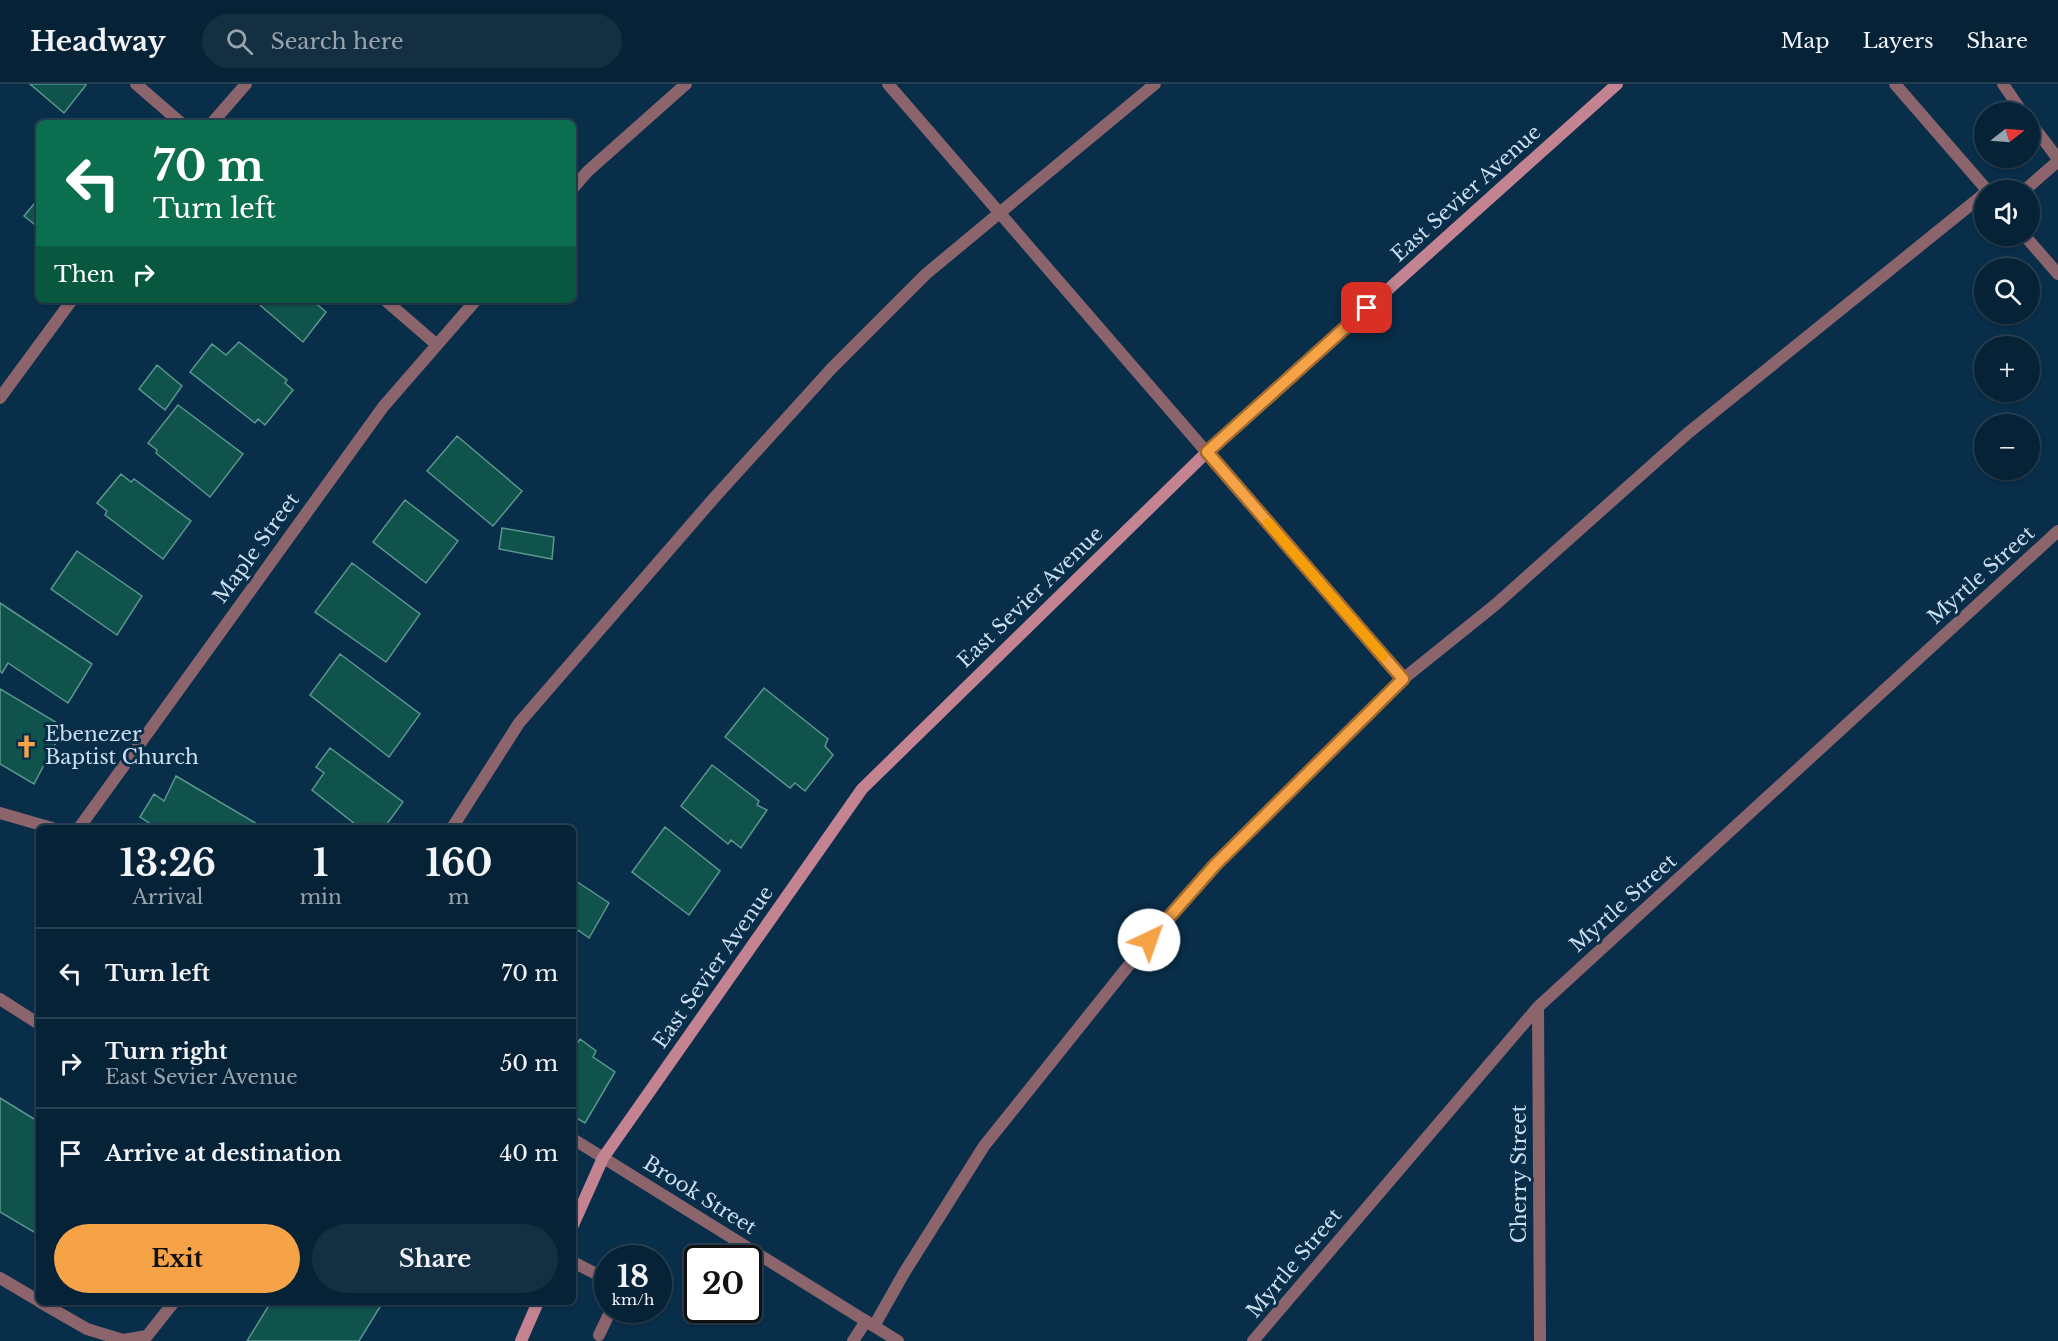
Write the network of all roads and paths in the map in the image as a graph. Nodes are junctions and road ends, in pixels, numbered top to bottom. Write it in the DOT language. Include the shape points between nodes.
graph roads {
  1 [pos="136,84"];
  2 [pos="246,84"];
  3 [pos="686,84"];
  4 [pos="888,84"];
  5 [pos="1155,84"];
  6 [pos="1617,84"];
  7 [pos="1895,84"];
  8 [pos="2003,84"];
  9 [pos="2015,102"];
  10 [pos="178,120"];
  11 [pos="215,120"];
  12 [pos="2040,136"];
  13 [pos="2058,160"];
  14 [pos="1976,180"];
  15 [pos="2036,180"];
  16 [pos="576,185"];
  17 [pos="1974,202"];
  18 [pos="1000,212"];
  19 [pos="2034,246"];
  20 [pos="2058,274"];
  21 [pos="70,303"];
  22 [pos="388,303"];
  23 [pos="473,303"];
  24 [pos="437,345"];
  25 [pos="0,398"];
  26 [pos="1207,452"];
  27 [pos="2058,531"];
  28 [pos="1403,679"];
  29 [pos="0,813"];
  30 [pos="42,825"];
  31 [pos="81,825"];
  32 [pos="454,825"];
  33 [pos="0,999"];
  34 [pos="1538,1007"];
  35 [pos="36,1022"];
  36 [pos="576,1141"];
  37 [pos="603,1158"];
  38 [pos="576,1218"];
  39 [pos="576,1264"];
  40 [pos="594,1273"];
  41 [pos="0,1278"];
  42 [pos="36,1300"];
  43 [pos="45,1305"];
  44 [pos="172,1305"];
  45 [pos="537,1305"];
  46 [pos="605,1323"];
  47 [pos="870,1323"];
  48 [pos="599,1335"];
  49 [pos="521,1341"];
  50 [pos="853,1341"];
  51 [pos="898,1341"];
  52 [pos="1253,1341"];
  53 [pos="1539,1341"];
  1 -- 10 [label="street"];
  2 -- 11 [label="street"];
  3 -- 16 [label="street"];
  4 -- 18 [label="street"];
  5 -- 18 [label="street"];
  6 -- 26 [label="street, East Sevier Avenue"];
  7 -- 14 [label="street"];
  8 -- 9 [label="street"];
  12 -- 13 [label="street"];
  13 -- 15 [label="street"];
  17 -- 28 [label="street" via="1688,433 1495,605"];
  18 -- 26 [label="street"];
  18 -- 32 [label="street" via="910,290 832,368 714,498 519,723"];
  19 -- 20 [label="street"];
  21 -- 25 [label="street"];
  22 -- 24 [label="street"];
  23 -- 24 [label="street, Maple Street"];
  24 -- 31 [label="street, Maple Street" via="382,407"];
  26 -- 28 [label="street"];
  26 -- 37 [label="street, East Sevier Avenue" via="862,789"];
  27 -- 34 [label="street, Myrtle Street"];
  28 -- 47 [label="street" via="1215,865 1149,940 984,1146"];
  29 -- 30 [label="street"];
  33 -- 35 [label="street"];
  34 -- 52 [label="street, Myrtle Street"];
  34 -- 53 [label="street, Cherry Street"];
  36 -- 37 [label="street, Brook Street"];
  37 -- 38 [label="street, East Sevier Avenue"];
  37 -- 47 [label="street, Brook Street"];
  39 -- 40 [label="street"];
  41 -- 42 [label="street"];
  43 -- 44 [label="street" via="87,1329 123,1340 147,1336"];
  45 -- 49 [label="street"];
  46 -- 48 [label="street"];
  47 -- 50 [label="street"];
  47 -- 51 [label="street, Brook Street"];
}
